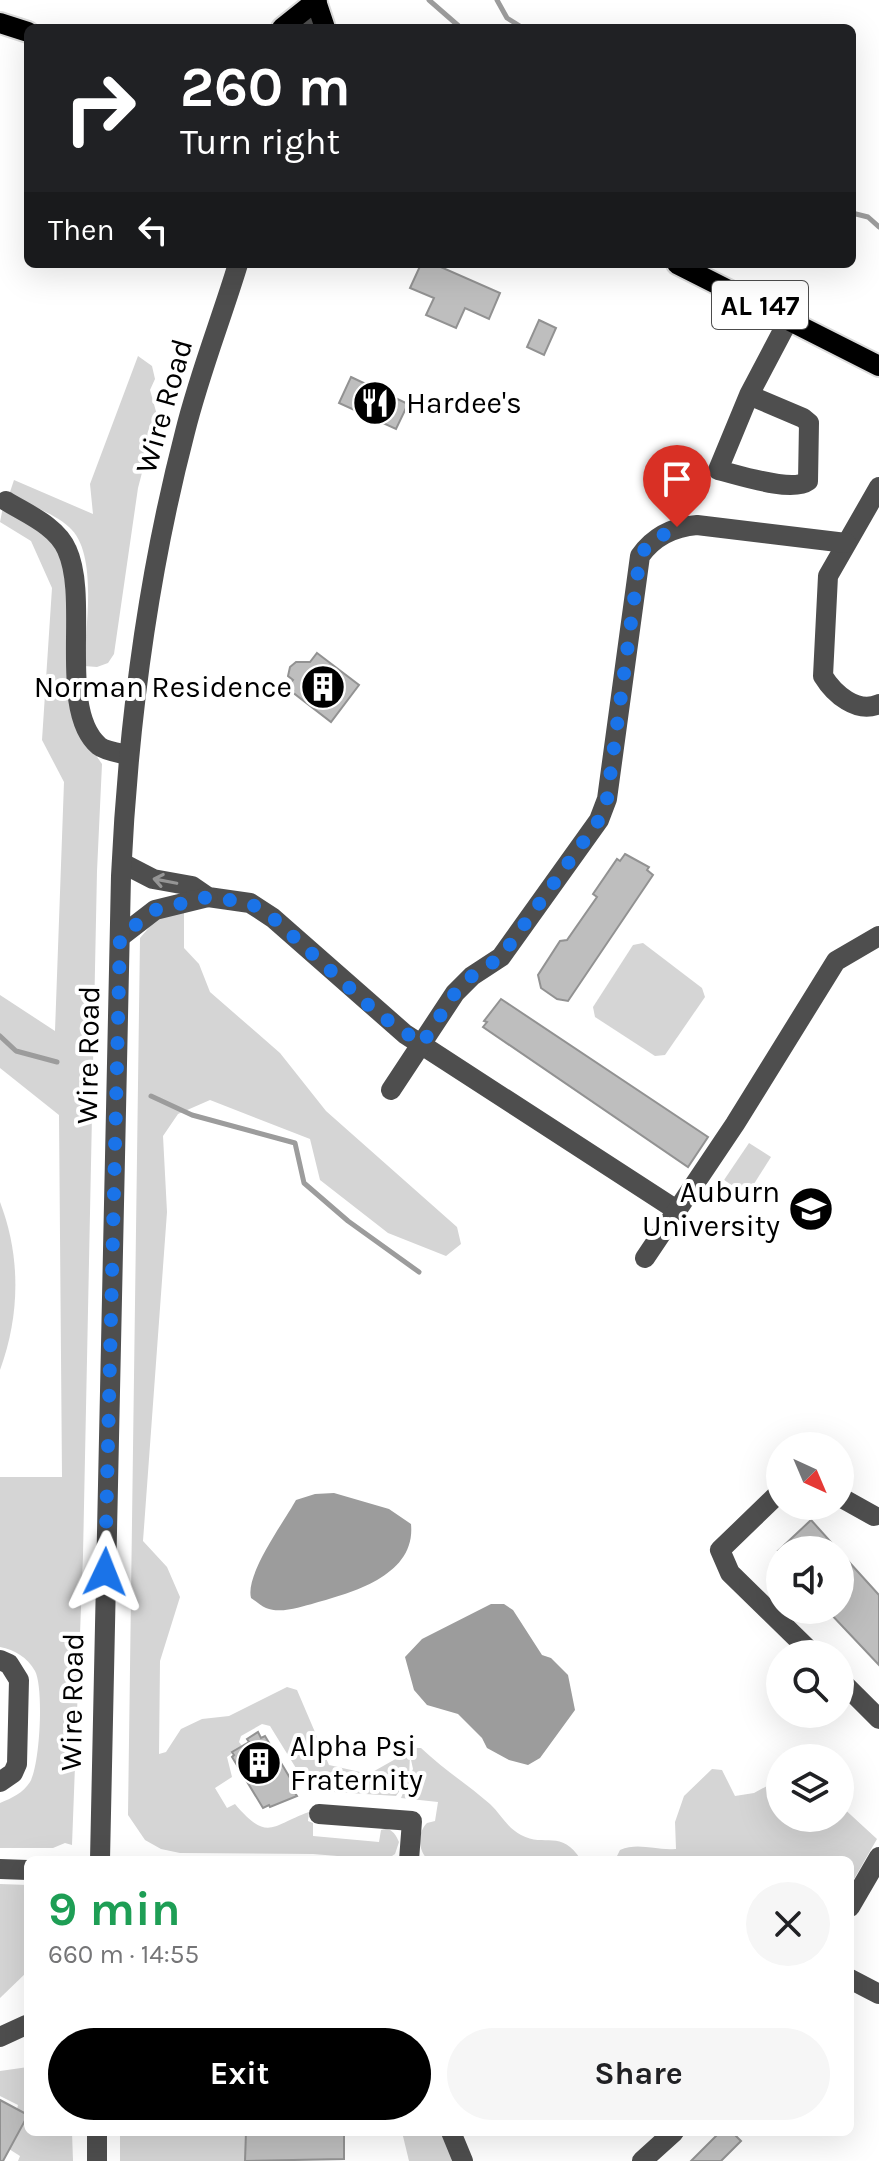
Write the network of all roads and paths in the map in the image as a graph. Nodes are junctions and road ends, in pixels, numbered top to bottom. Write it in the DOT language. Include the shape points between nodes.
graph roads {
  1 [pos="316,0"];
  2 [pos="0,23"];
  3 [pos="287,24"];
  4 [pos="310,24"];
  5 [pos="324,24"];
  6 [pos="24,31"];
  7 [pos="237,268"];
  8 [pos="685,268"];
  9 [pos="789,319"];
  10 [pos="879,366"];
  11 [pos="749,395"];
  12 [pos="879,487"];
  13 [pos="6,501"];
  14 [pos="846,543"];
  15 [pos="879,704"];
  16 [pos="128,755"];
  17 [pos="122,863"];
  18 [pos="208,897"];
  19 [pos="879,936"];
  20 [pos="120,937"];
  21 [pos="422,1044"];
  22 [pos="391,1090"];
  23 [pos="678,1211"];
  24 [pos="645,1258"];
  25 [pos="854,1505"];
  26 [pos="766,1506"];
  27 [pos="877,1517"];
  28 [pos="799,1640"];
  29 [pos="0,1660"];
  30 [pos="854,1694"];
  31 [pos="879,1719"];
  32 [pos="0,1782"];
  33 [pos="319,1814"];
  34 [pos="100,1856"];
  35 [pos="409,1856"];
  36 [pos="879,1857"];
  37 [pos="0,1869"];
  38 [pos="24,1870"];
  39 [pos="854,1900"];
  40 [pos="854,1981"];
  41 [pos="879,1994"];
  42 [pos="24,2026"];
  43 [pos="0,2037"];
  44 [pos="97,2136"];
  45 [pos="453,2136"];
  46 [pos="670,2136"];
  47 [pos="97,2161"];
  48 [pos="463,2161"];
  49 [pos="642,2161"];
  1 -- 3 [label="main road"];
  1 -- 4 [label="street"];
  1 -- 5 [label="main road"];
  2 -- 6 [label="main road"];
  7 -- 16 [label="street, Wire Road" via="185,429 160,538"];
  8 -- 9 [label="main road, AL 147"];
  9 -- 10 [label="main road, AL 147"];
  9 -- 11 [label="street"];
  11 -- 11 [label="street" via="718,470 802,485 808,481 809,423"];
  12 -- 14 [label="street"];
  13 -- 16 [label="street" via="55,531 67,550 74,576 77,697 87,730 100,747"];
  14 -- 15 [label="street" via="828,576 823,676 858,707"];
  14 -- 21 [label="street" via="697,525 677,527 649,543 640,556 607,799 599,820 501,957 455,993"];
  16 -- 17 [label="street, Wire Road"];
  18 -- 17 [label="street, one-way" via="192,886 153,879"];
  17 -- 20 [label="street, Wire Road"];
  18 -- 20 [label="street" via="155,910"];
  18 -- 21 [label="street" via="250,903 273,918 377,1013"];
  19 -- 23 [label="street" via="836,961"];
  20 -- 34 [label="street, Wire Road"];
  21 -- 22 [label="street"];
  21 -- 23 [label="street"];
  23 -- 24 [label="street"];
  25 -- 27 [label="street"];
  26 -- 28 [label="street" via="720,1550 730,1573"];
  29 -- 32 [label="street" via="19,1680 17,1764"];
  30 -- 31 [label="street"];
  33 -- 35 [label="street" via="412,1821"];
  36 -- 39 [label="street"];
  37 -- 38 [label="street"];
  40 -- 41 [label="street"];
  42 -- 43 [label="street"];
  44 -- 47 [label="street"];
  45 -- 48 [label="street"];
  46 -- 49 [label="street"];
}
